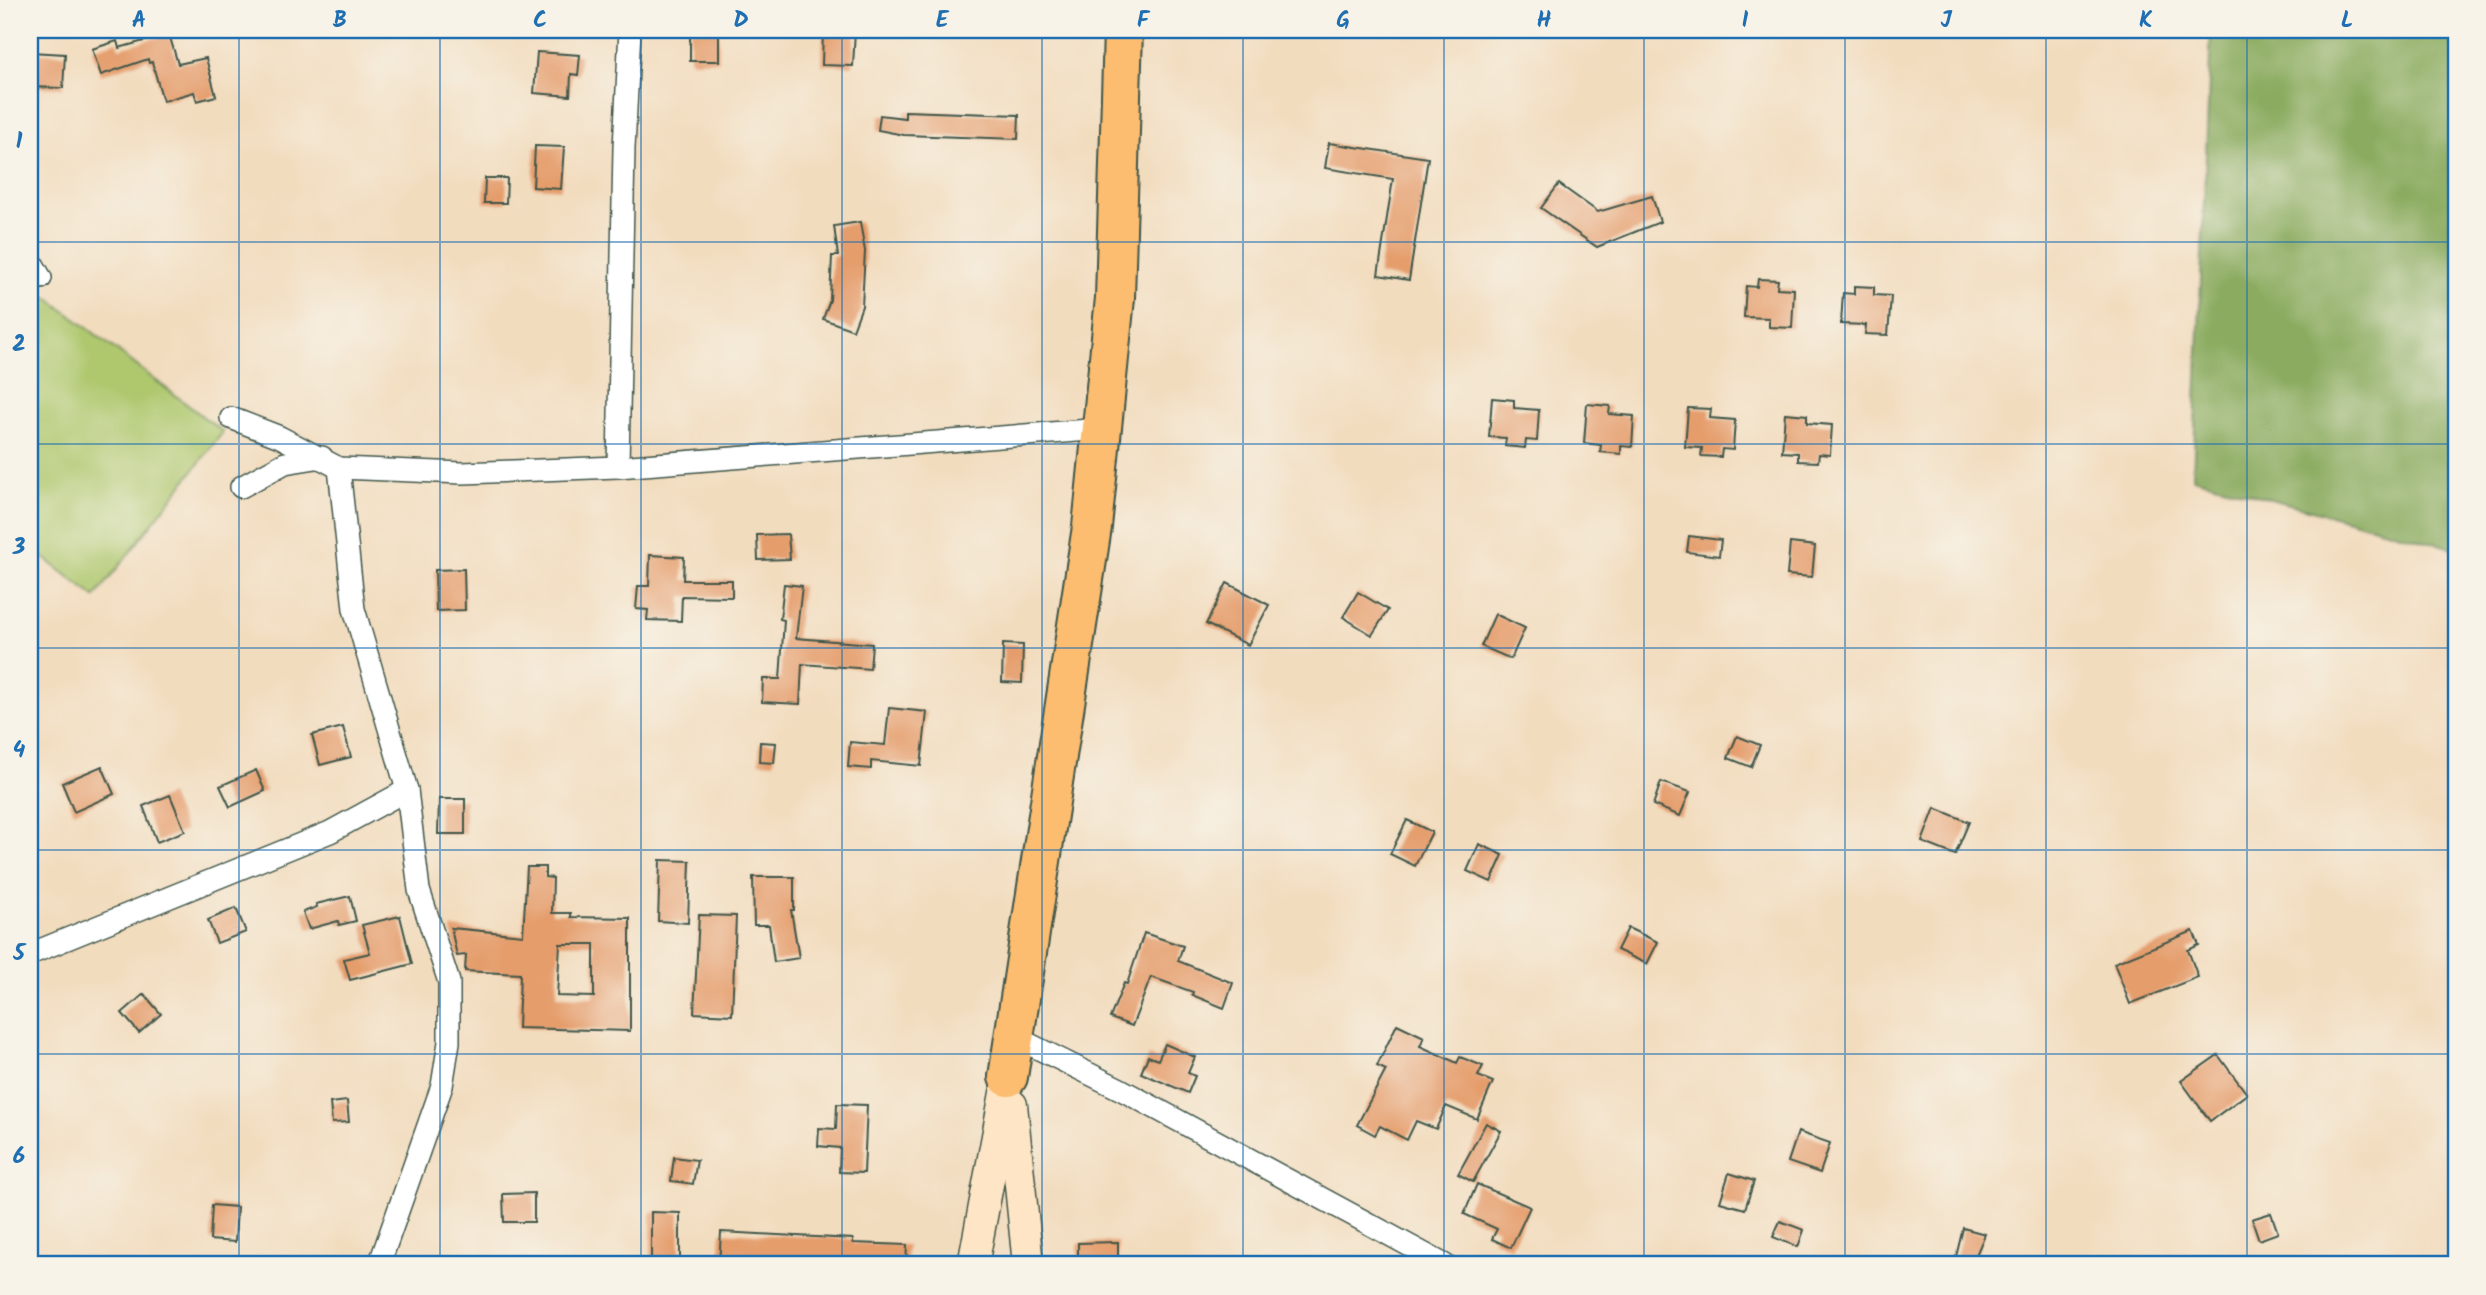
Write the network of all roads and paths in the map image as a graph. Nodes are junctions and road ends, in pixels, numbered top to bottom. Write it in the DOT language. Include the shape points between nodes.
graph roads {
  1 [pos="631,30"];
  2 [pos="1123,30"];
  3 [pos="30,259"];
  4 [pos="41,278"];
  5 [pos="231,418"];
  6 [pos="1102,429"];
  7 [pos="331,462"];
  8 [pos="618,467"];
  9 [pos="241,487"];
  10 [pos="407,790"];
  11 [pos="30,954"];
  12 [pos="1013,1036"];
  13 [pos="1008,1077"];
  14 [pos="379,1265"];
  15 [pos="973,1265"];
  16 [pos="1028,1265"];
  17 [pos="1445,1265"];
  1 -- 8 [label="street"];
  2 -- 6 [label="highway" via="1116,284"];
  3 -- 4 [label="street"];
  5 -- 7 [label="street"];
  6 -- 8 [label="street"];
  6 -- 12 [label="highway" via="1090,540"];
  7 -- 8 [label="street" via="463,473"];
  7 -- 9 [label="street" via="285,463"];
  7 -- 10 [label="street" via="354,608"];
  10 -- 11 [label="street" via="330,832"];
  10 -- 14 [label="street" via="419,890 449,982 449,1042 442,1086"];
  12 -- 13 [label="highway"];
  12 -- 17 [label="street"];
  13 -- 15 [label="street"];
  13 -- 16 [label="street"];
}
